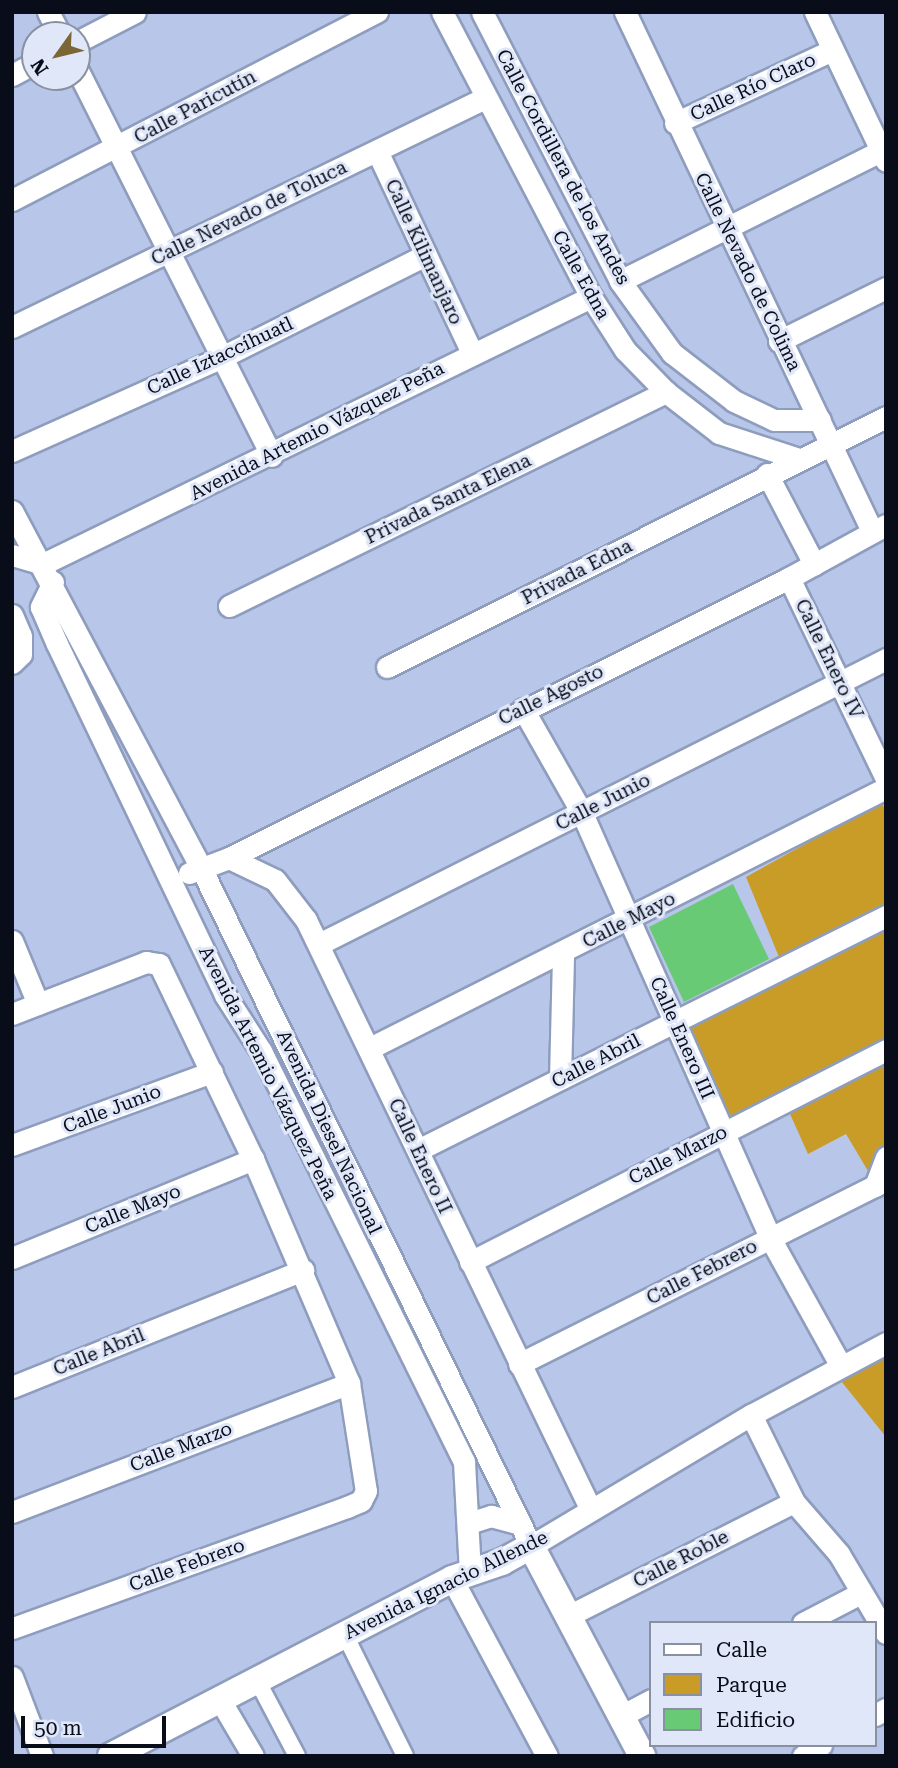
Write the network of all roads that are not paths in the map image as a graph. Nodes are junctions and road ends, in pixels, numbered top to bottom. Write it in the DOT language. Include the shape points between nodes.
graph roads {
  1 [pos="135,12"];
  2 [pos="377,12"];
  3 [pos="442,12"];
  4 [pos="482,12"];
  5 [pos="815,12"];
  6 [pos="633,15"];
  7 [pos="91,35"];
  8 [pos="832,50"];
  9 [pos="88,91"];
  10 [pos="485,98"];
  11 [pos="675,123"];
  12 [pos="117,148"];
  13 [pos="377,151"];
  14 [pos="883,156"];
  15 [pos="12,200"];
  16 [pos="729,228"];
  17 [pos="169,251"];
  18 [pos="426,255"];
  19 [pos="620,281"];
  20 [pos="886,288"];
  21 [pos="591,297"];
  22 [pos="12,327"];
  23 [pos="779,341"];
  24 [pos="472,353"];
  25 [pos="222,357"];
  26 [pos="666,392"];
  27 [pos="886,417"];
  28 [pos="820,420"];
  29 [pos="833,444"];
  30 [pos="12,451"];
  31 [pos="272,456"];
  32 [pos="799,459"];
  33 [pos="767,474"];
  34 [pos="12,511"];
  35 [pos="879,528"];
  36 [pos="12,555"];
  37 [pos="814,564"];
  38 [pos="48,573"];
  39 [pos="789,578"];
  40 [pos="229,606"];
  41 [pos="12,615"];
  42 [pos="886,659"];
  43 [pos="12,663"];
  44 [pos="387,667"];
  45 [pos="841,682"];
  46 [pos="523,709"];
  47 [pos="886,779"];
  48 [pos="886,788"];
  49 [pos="582,813"];
  50 [pos="229,858"];
  51 [pos="200,866"];
  52 [pos="172,882"];
  53 [pos="886,916"];
  54 [pos="629,920"];
  55 [pos="12,941"];
  56 [pos="319,944"];
  57 [pos="563,953"];
  58 [pos="38,1003"];
  59 [pos="12,1014"];
  60 [pos="674,1021"];
  61 [pos="370,1048"];
  62 [pos="886,1050"];
  63 [pos="212,1072"];
  64 [pos="561,1079"];
  65 [pos="724,1132"];
  66 [pos="12,1145"];
  67 [pos="418,1150"];
  68 [pos="886,1157"];
  69 [pos="253,1159"];
  70 [pos="880,1183"];
  71 [pos="771,1238"];
  72 [pos="12,1258"];
  73 [pos="470,1262"];
  74 [pos="303,1270"];
  75 [pos="886,1343"];
  76 [pos="519,1364"];
  77 [pos="841,1366"];
  78 [pos="349,1382"];
  79 [pos="12,1387"];
  80 [pos="751,1415"];
  81 [pos="794,1502"];
  82 [pos="591,1510"];
  83 [pos="12,1512"];
  84 [pos="469,1523"];
  85 [pos="524,1535"];
  86 [pos="461,1576"];
  87 [pos="859,1594"];
  88 [pos="569,1616"];
  89 [pos="807,1621"];
  90 [pos="12,1628"];
  91 [pos="886,1633"];
  92 [pos="345,1635"];
  93 [pos="12,1676"];
  94 [pos="258,1682"];
  95 [pos="220,1700"];
  96 [pos="650,1701"];
  97 [pos="622,1715"];
  98 [pos="400,1754"];
  99 [pos="42,1756"];
  100 [pos="111,1756"];
  101 [pos="253,1756"];
  102 [pos="297,1756"];
  103 [pos="547,1756"];
  104 [pos="642,1756"];
  1 -- 7 [label="street"];
  2 -- 12 [label="street, Calle Paricutín"];
  3 -- 10 [label="street, Calle Edna"];
  4 -- 19 [label="street, Calle Cordillera de los Andes"];
  5 -- 8 [label="street"];
  6 -- 11 [label="street, Calle Nevado de Colima"];
  8 -- 11 [label="street, Calle Río Claro"];
  8 -- 14 [label="street"];
  9 -- 12 [label="street"];
  10 -- 13 [label="street, Calle Nevado de Toluca"];
  10 -- 21 [label="street, Calle Edna"];
  11 -- 16 [label="street, Calle Nevado de Colima"];
  12 -- 15 [label="street, Calle Paricutín"];
  12 -- 17 [label="street"];
  13 -- 17 [label="street, Calle Nevado de Toluca"];
  13 -- 18 [label="street, Calle Kilimanjaro"];
  14 -- 16 [label="street"];
  16 -- 19 [label="street"];
  16 -- 23 [label="street, Calle Nevado de Colima"];
  17 -- 22 [label="street, Calle Nevado de Toluca"];
  17 -- 25 [label="street"];
  18 -- 24 [label="street, Calle Kilimanjaro"];
  18 -- 25 [label="street, Calle Iztaccíhuatl"];
  19 -- 28 [label="street, Calle Cordillera de los Andes" via="673,353 734,401 774,420"];
  20 -- 23 [label="street"];
  21 -- 24 [label="street, Avenida Artemio Vázquez Peña"];
  21 -- 26 [label="street, Calle Edna" via="625,350"];
  23 -- 28 [label="street, Calle Nevado de Colima"];
  24 -- 31 [label="street, Avenida Artemio Vázquez Peña"];
  25 -- 30 [label="street, Calle Iztaccíhuatl"];
  25 -- 31 [label="street"];
  26 -- 32 [label="street, Calle Edna" via="719,433"];
  26 -- 40 [label="street, Privada Santa Elena"];
  27 -- 29 [label="street, Privada Edna"];
  28 -- 29 [label="street, Calle Nevado de Colima"];
  29 -- 32 [label="street, Privada Edna"];
  29 -- 35 [label="street, Calle Nevado de Colima"];
  31 -- 38 [label="street, Avenida Artemio Vázquez Peña"];
  32 -- 33 [label="street, Privada Edna"];
  33 -- 37 [label="street"];
  33 -- 44 [label="street, Privada Edna"];
  34 -- 38 [label="street, Avenida Diesel Nacional"];
  35 -- 37 [label="street, Calle Agosto"];
  36 -- 38 [label="street"];
  37 -- 39 [label="street, Calle Agosto"];
  38 -- 51 [label="street, Avenida Diesel Nacional"];
  38 -- 52 [label="street, Avenida Artemio Vázquez Peña" via="41,607"];
  39 -- 45 [label="street, Calle Enero IV"];
  39 -- 46 [label="street, Calle Agosto"];
  41 -- 43 [label="street" via="21,645 21,654"];
  42 -- 45 [label="street, Calle Junio"];
  45 -- 47 [label="street, Calle Enero IV"];
  45 -- 49 [label="street, Calle Junio"];
  46 -- 49 [label="street, Calle Enero III"];
  46 -- 50 [label="street, Calle Agosto"];
  48 -- 54 [label="street, Calle Mayo"];
  49 -- 54 [label="street, Calle Enero III"];
  49 -- 56 [label="street, Calle Junio"];
  50 -- 51 [label="street"];
  50 -- 56 [label="street, Calle Enero II" via="275,880"];
  51 -- 52 [label="street"];
  51 -- 85 [label="street, Avenida Diesel Nacional"];
  52 -- 84 [label="street, Avenida Artemio Vázquez Peña" via="464,1462"];
  53 -- 60 [label="street, Calle Abril"];
  54 -- 57 [label="street, Calle Mayo"];
  54 -- 60 [label="street, Calle Enero III"];
  55 -- 58 [label="street"];
  56 -- 61 [label="street, Calle Enero II"];
  57 -- 61 [label="street, Calle Mayo"];
  57 -- 64 [label="street"];
  58 -- 59 [label="street"];
  58 -- 63 [label="street" via="146,962 159,964"];
  60 -- 64 [label="street, Calle Abril"];
  60 -- 65 [label="street, Calle Enero III"];
  61 -- 67 [label="street, Calle Enero II"];
  62 -- 65 [label="street, Calle Marzo"];
  63 -- 66 [label="street, Calle Junio"];
  63 -- 69 [label="street"];
  64 -- 67 [label="street, Calle Abril"];
  65 -- 71 [label="street, Calle Enero III"];
  65 -- 73 [label="street, Calle Marzo"];
  67 -- 73 [label="street, Calle Enero II"];
  68 -- 70 [label="street"];
  69 -- 72 [label="street, Calle Mayo"];
  69 -- 74 [label="street"];
  70 -- 71 [label="street, Calle Febrero"];
  71 -- 76 [label="street, Calle Febrero"];
  71 -- 77 [label="street, Calle Enero III"];
  73 -- 76 [label="street, Calle Enero II"];
  74 -- 78 [label="street"];
  74 -- 79 [label="street, Calle Abril"];
  75 -- 77 [label="street, Avenida Ignacio Allende"];
  76 -- 82 [label="street, Calle Enero II"];
  77 -- 80 [label="street, Avenida Ignacio Allende"];
  78 -- 83 [label="street, Calle Marzo"];
  78 -- 90 [label="street, Calle Febrero" via="366,1492 361,1501"];
  80 -- 81 [label="street"];
  80 -- 82 [label="street, Avenida Ignacio Allende"];
  81 -- 87 [label="street" via="839,1554"];
  81 -- 88 [label="street, Calle Roble"];
  82 -- 85 [label="street, Avenida Ignacio Allende"];
  84 -- 85 [label="street" via="491,1516"];
  84 -- 86 [label="street, Avenida Artemio Vázquez Peña"];
  85 -- 86 [label="street, Avenida Ignacio Allende"];
  85 -- 88 [label="street, Avenida Diesel Nacional"];
  86 -- 92 [label="street, Avenida Ignacio Allende"];
  86 -- 103 [label="street, Avenida Artemio Vázquez Peña"];
  87 -- 89 [label="street"];
  87 -- 91 [label="street"];
  88 -- 97 [label="street, Avenida Diesel Nacional"];
  92 -- 94 [label="street, Avenida Ignacio Allende"];
  92 -- 98 [label="street"];
  93 -- 99 [label="street"];
  94 -- 95 [label="street, Avenida Ignacio Allende"];
  94 -- 102 [label="street"];
  95 -- 100 [label="street, Avenida Ignacio Allende"];
  95 -- 101 [label="street"];
  96 -- 97 [label="street"];
  97 -- 104 [label="street, Avenida Diesel Nacional"];
}
